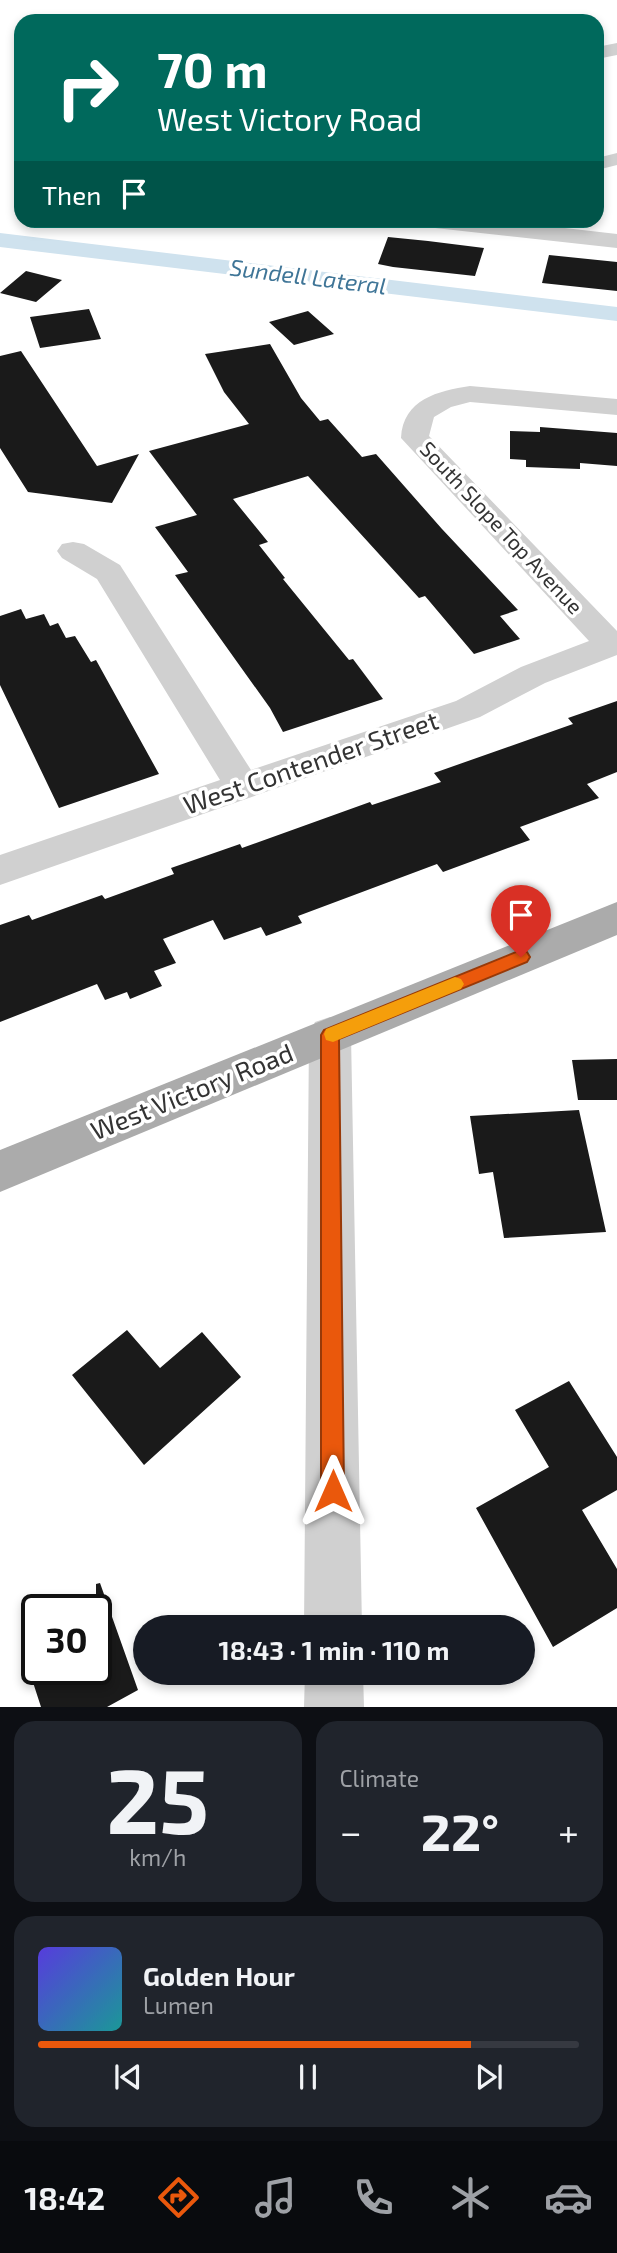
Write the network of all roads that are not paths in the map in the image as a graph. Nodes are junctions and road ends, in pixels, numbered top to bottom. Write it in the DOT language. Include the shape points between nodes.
graph roads {
  1 [pos="533,228"];
  2 [pos="617,241"];
  3 [pos="617,407"];
  4 [pos="73,551"];
  5 [pos="614,644"];
  6 [pos="243,787"];
  7 [pos="0,870"];
  8 [pos="617,918"];
  9 [pos="330,1035"];
  10 [pos="0,1171"];
  11 [pos="333,1615"];
  12 [pos="334,1685"];
  13 [pos="334,1707"];
  1 -- 2 [label="street"];
  3 -- 5 [label="street, South Slope Top Avenue" via="470,394 429,406 415,428 415,438"];
  4 -- 6 [label="street" via="109,572"];
  5 -- 6 [label="street, West Contender Street" via="533,675 468,709"];
  6 -- 7 [label="street, West Contender Street"];
  8 -- 9 [label="main road, West Victory Road"];
  9 -- 10 [label="main road, West Victory Road"];
  9 -- 11 [label="street"];
  12 -- 13 [label="street"];
}
